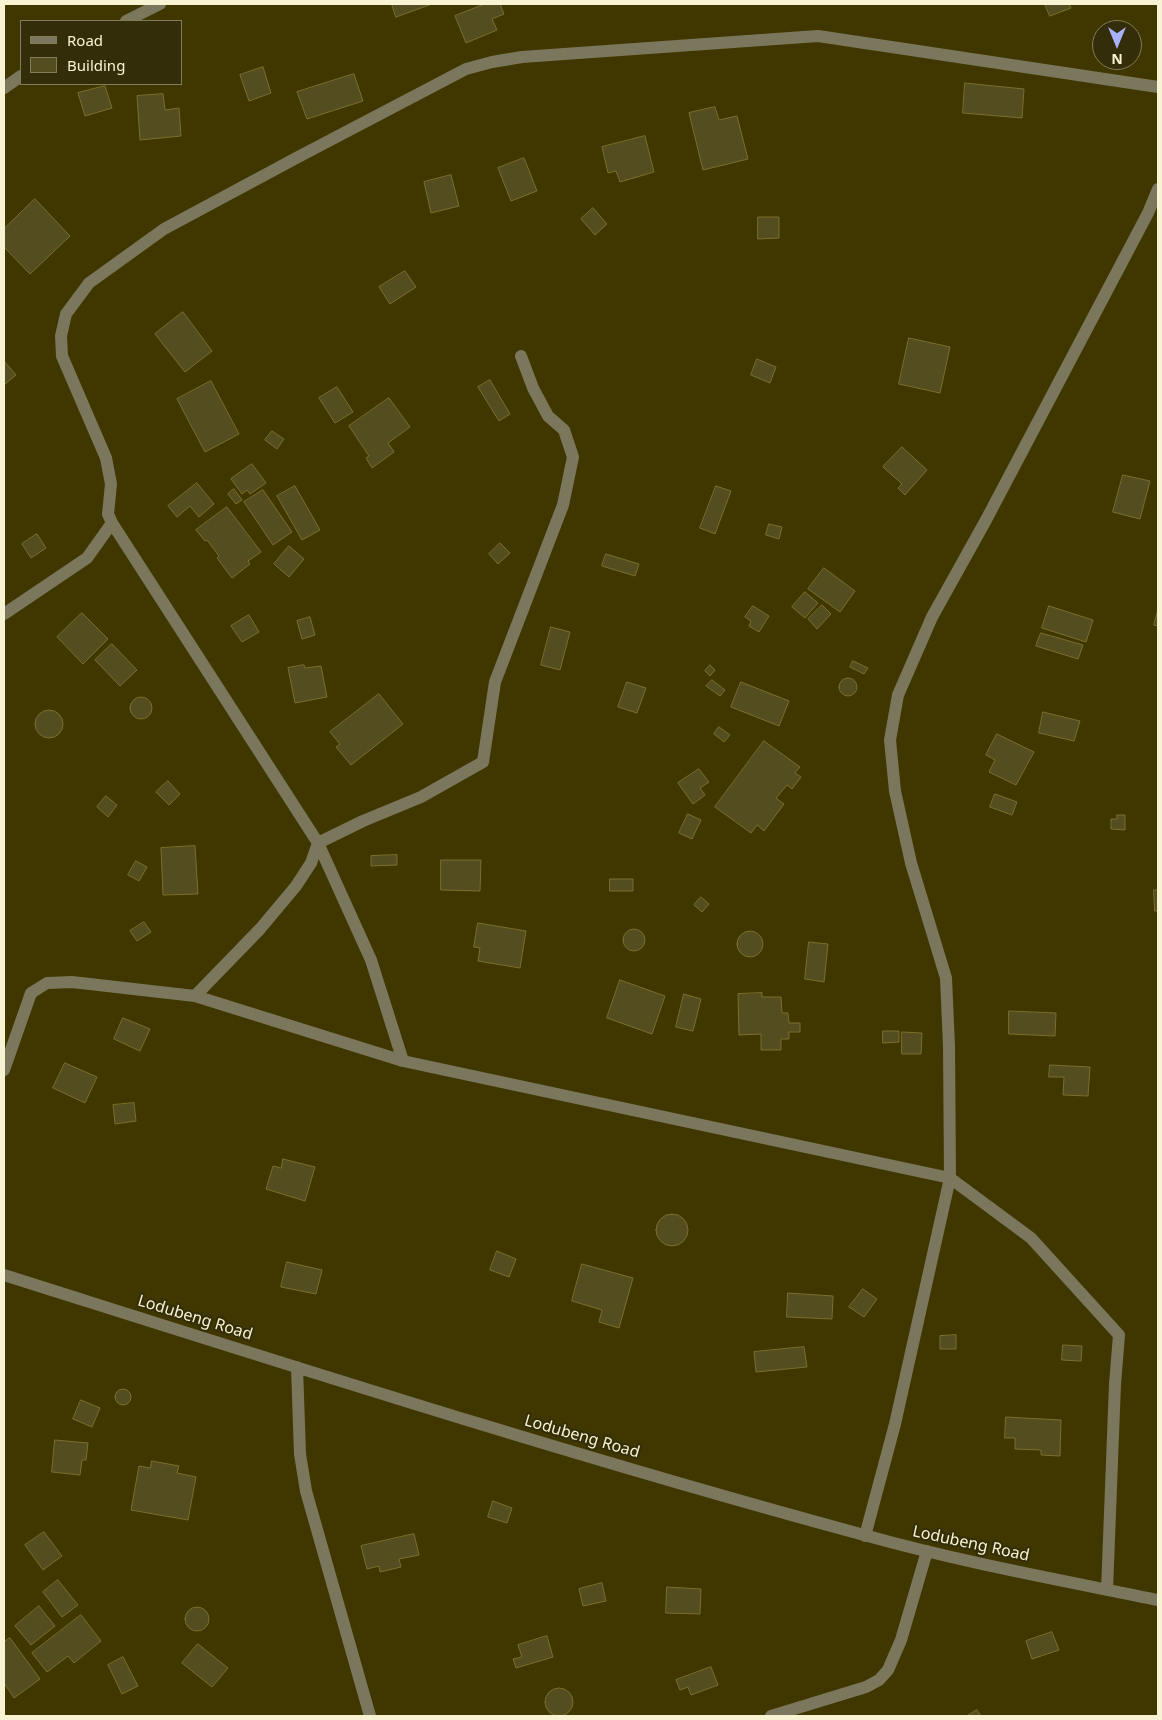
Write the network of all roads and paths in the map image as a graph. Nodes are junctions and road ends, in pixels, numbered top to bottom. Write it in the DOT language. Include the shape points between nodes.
graph roads {
  1 [pos="160,4"];
  2 [pos="128,20"];
  3 [pos="20,77"];
  4 [pos="1158,87"];
  5 [pos="4,88"];
  6 [pos="1158,189"];
  7 [pos="521,356"];
  8 [pos="112,523"];
  9 [pos="4,614"];
  10 [pos="318,842"];
  11 [pos="195,996"];
  12 [pos="403,1061"];
  13 [pos="4,1070"];
  14 [pos="950,1178"];
  15 [pos="4,1275"];
  16 [pos="297,1367"];
  17 [pos="865,1536"];
  18 [pos="927,1551"];
  19 [pos="1107,1590"];
  20 [pos="1158,1600"];
  21 [pos="370,1716"];
  22 [pos="771,1716"];
  1 -- 2 [label="street"];
  3 -- 5 [label="street"];
  4 -- 8 [label="street" via="818,36 522,57 466,70 164,229 89,283 66,314 61,336 62,356 106,458 111,484 108,514"];
  6 -- 14 [label="street" via="1000,494 932,617 898,695 890,740 895,791 911,863 946,978"];
  7 -- 10 [label="street" via="533,388 548,416 564,430 573,456 563,505 495,682 483,762 421,797"];
  8 -- 9 [label="street" via="87,558"];
  8 -- 10 [label="street"];
  10 -- 11 [label="street" via="311,863 296,886 260,929"];
  10 -- 12 [label="street" via="371,960"];
  11 -- 12 [label="street"];
  11 -- 13 [label="street" via="72,982 47,983 31,993"];
  12 -- 14 [label="street"];
  14 -- 17 [label="street" via="895,1424"];
  14 -- 19 [label="street" via="1031,1238 1119,1335"];
  15 -- 16 [label="street, Lodubeng Road"];
  16 -- 17 [label="street, Lodubeng Road" via="547,1444"];
  16 -- 21 [label="street" via="300,1454 306,1491"];
  17 -- 18 [label="street, Lodubeng Road"];
  18 -- 19 [label="street, Lodubeng Road"];
  18 -- 22 [label="street" via="901,1640 888,1670 866,1687"];
  19 -- 20 [label="street, Lodubeng Road"];
}
